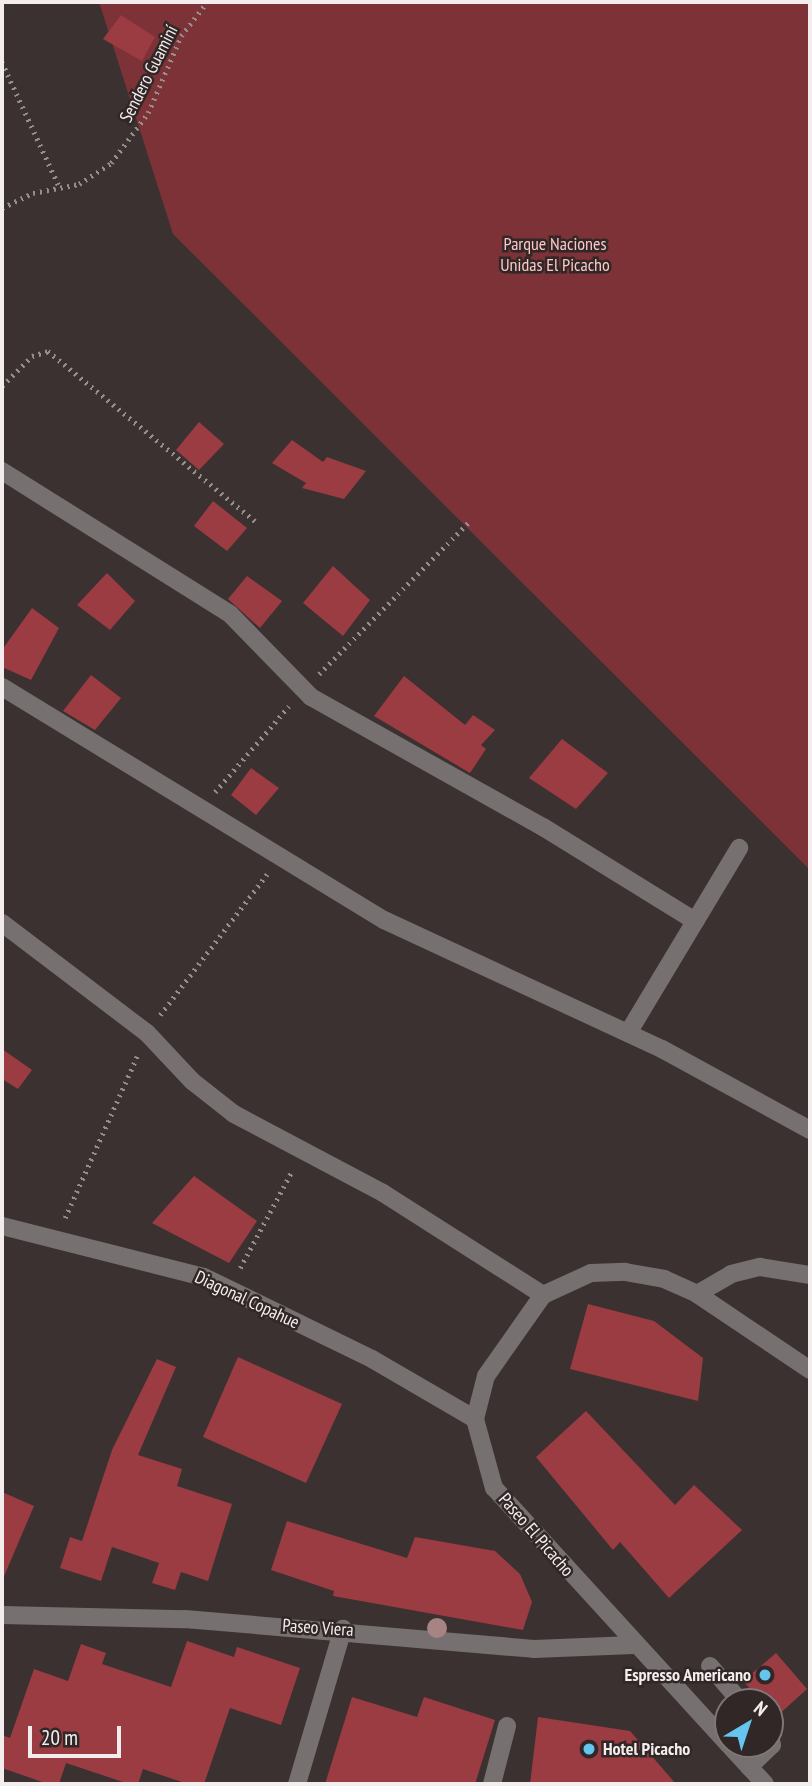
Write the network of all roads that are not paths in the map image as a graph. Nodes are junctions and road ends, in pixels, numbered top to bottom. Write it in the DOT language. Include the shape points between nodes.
graph roads {
  1 [pos="2,471"];
  2 [pos="2,687"];
  3 [pos="739,848"];
  4 [pos="695,921"];
  5 [pos="2,923"];
  6 [pos="628,1033"];
  7 [pos="810,1130"];
  8 [pos="2,1226"];
  9 [pos="810,1275"];
  10 [pos="697,1294"];
  11 [pos="543,1295"];
  12 [pos="810,1370"];
  13 [pos="475,1419"];
  14 [pos="3,1618"];
  15 [pos="343,1629"];
  16 [pos="633,1644"];
  17 [pos="710,1666"];
  18 [pos="729,1688"];
  19 [pos="507,1726"];
  20 [pos="714,1729"];
  21 [pos="741,1758"];
  22 [pos="758,1758"];
  23 [pos="749,1767"];
  24 [pos="297,1784"];
  25 [pos="492,1784"];
  26 [pos="765,1784"];
  1 -- 4 [label="street" via="230,614 303,689 372,735 543,827"];
  2 -- 6 [label="street" via="384,920"];
  3 -- 4 [label="street"];
  4 -- 6 [label="street"];
  5 -- 11 [label="street" via="147,1033 192,1081 234,1114 383,1193"];
  6 -- 7 [label="street"];
  8 -- 13 [label="street, Diagonal Copahue" via="204,1277 372,1359"];
  9 -- 10 [label="street" via="760,1267 731,1274"];
  10 -- 11 [label="street" via="664,1279 625,1272 591,1273"];
  10 -- 12 [label="street"];
  11 -- 13 [label="street, Paseo El Picacho" via="486,1376"];
  13 -- 16 [label="street, Paseo El Picacho" via="494,1488"];
  14 -- 15 [label="street, Paseo Viera" via="185,1619"];
  15 -- 16 [label="street, Paseo Viera" via="534,1649"];
  15 -- 24 [label="street"];
  16 -- 20 [label="street, Paseo El Picacho"];
  17 -- 18 [label="street"];
  19 -- 25 [label="street"];
  21 -- 23 [label="street, Paseo El Picacho"];
  22 -- 23 [label="street"];
  23 -- 26 [label="street, Paseo El Picacho"];
}
